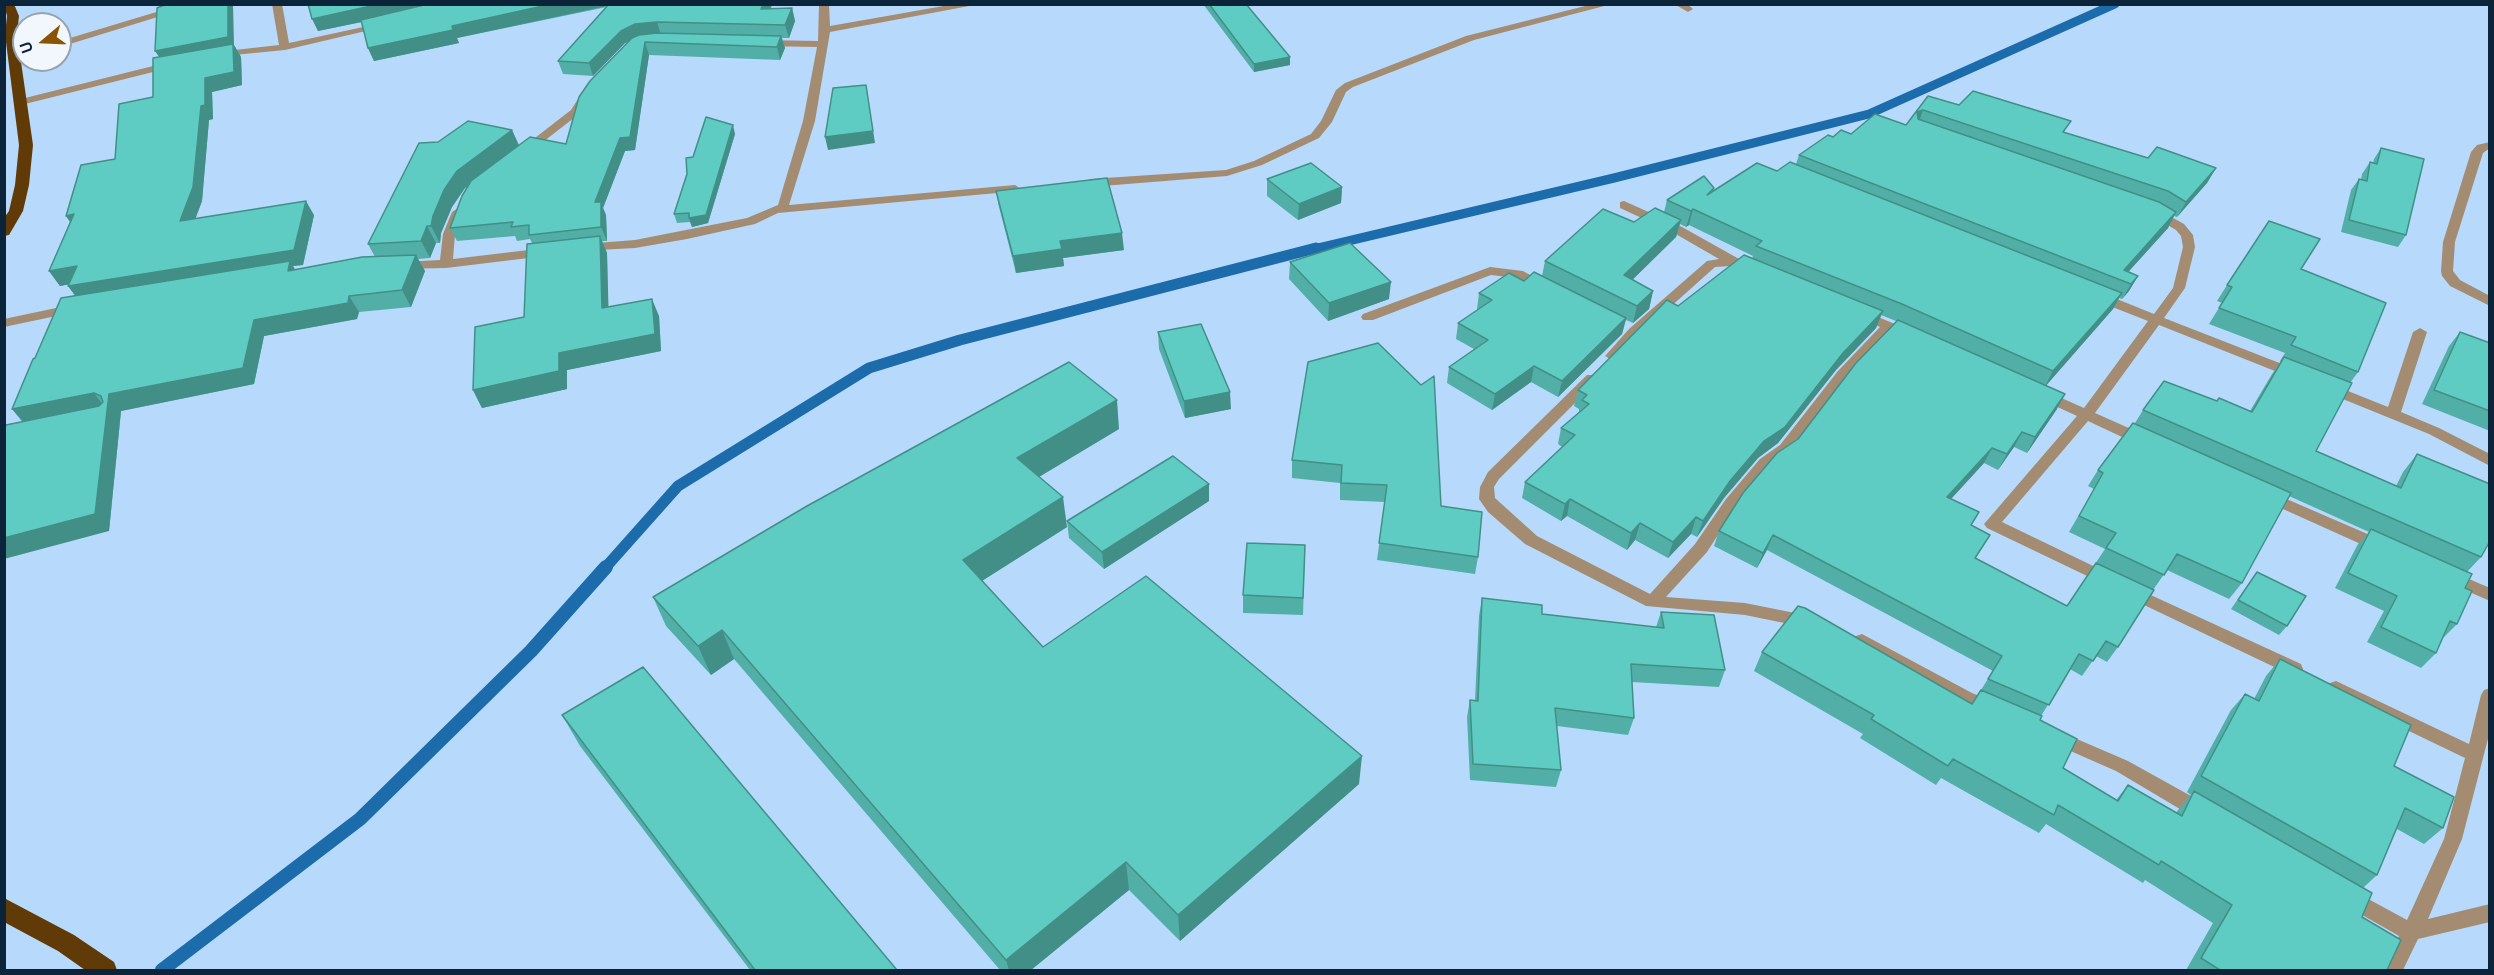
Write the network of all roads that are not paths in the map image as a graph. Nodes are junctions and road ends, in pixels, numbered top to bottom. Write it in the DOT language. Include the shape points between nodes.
graph roads {
  1 [pos="195,4"];
  2 [pos="277,4"];
  3 [pos="824,4"];
  4 [pos="975,4"];
  5 [pos="1607,4"];
  6 [pos="9,13"];
  7 [pos="398,22"];
  8 [pos="825,30"];
  9 [pos="12,37"];
  10 [pos="72,40"];
  11 [pos="754,43"];
  12 [pos="821,44"];
  13 [pos="285,47"];
  14 [pos="203,58"];
  15 [pos="182,63"];
  16 [pos="20,72"];
  17 [pos="596,83"];
  18 [pos="21,102"];
  19 [pos="2490,145"];
  20 [pos="519,155"];
  21 [pos="1072,185"];
  22 [pos="1024,188"];
  23 [pos="465,200"];
  24 [pos="1624,205"];
  25 [pos="2146,208"];
  26 [pos="779,210"];
  27 [pos="4,232"];
  28 [pos="1732,262"];
  29 [pos="446,264"];
  30 [pos="388,266"];
  31 [pos="1763,274"];
  32 [pos="2089,292"];
  33 [pos="1562,294"];
  34 [pos="2490,302"];
  35 [pos="88,306"];
  36 [pos="1847,308"];
  37 [pos="1368,317"];
  38 [pos="2155,318"];
  39 [pos="4,323"];
  40 [pos="1889,326"];
  41 [pos="2420,332"];
  42 [pos="1920,340"];
  43 [pos="2035,391"];
  44 [pos="2393,414"];
  45 [pos="2086,415"];
  46 [pos="2163,449"];
  47 [pos="2490,461"];
  48 [pos="2250,488"];
  49 [pos="2391,551"];
  50 [pos="2435,570"];
  51 [pos="2490,595"];
  52 [pos="1652,602"];
  53 [pos="1829,629"];
  54 [pos="1850,637"];
  55 [pos="2490,695"];
  56 [pos="2008,716"];
  57 [pos="2039,729"];
  58 [pos="2473,754"];
  59 [pos="2213,819"];
  60 [pos="2334,888"];
  61 [pos="4,909"];
  62 [pos="2490,913"];
  63 [pos="2410,932"];
  64 [pos="105,970"];
  65 [pos="2393,970"];
  1 -- 10 [label="street"];
  2 -- 13 [label="street"];
  3 -- 8 [label="street"];
  4 -- 8 [label="street"];
  5 -- 21 [label="street" via="1470,38 1349,85 1341,90 1315,136 1258,164 1227,172"];
  6 -- 9 [label="highway"];
  7 -- 13 [label="street"];
  8 -- 12 [label="street"];
  11 -- 12 [label="street"];
  12 -- 26 [label="street" via="809,121"];
  13 -- 14 [label="street"];
  15 -- 18 [label="street"];
  16 -- 18 [label="highway"];
  17 -- 20 [label="street" via="557,128"];
  18 -- 27 [label="highway" via="26,145 22,185 16,211"];
  19 -- 34 [label="street" via="2477,152 2449,242 2447,271 2456,283"];
  22 -- 26 [label="street"];
  23 -- 29 [label="street" via="448,234"];
  24 -- 28 [label="street" via="1678,230"];
  25 -- 38 [label="street" via="2180,227 2187,235 2189,247 2179,288"];
  26 -- 29 [label="street" via="751,221 635,244"];
  28 -- 31 [label="street"];
  28 -- 52 [label="street" via="1711,264 1629,330 1590,379 1486,487 1487,499 1504,519 1531,540"];
  29 -- 30 [label="street"];
  32 -- 38 [label="street"];
  33 -- 37 [label="street" via="1519,274 1490,271"];
  35 -- 39 [label="street"];
  36 -- 40 [label="street"];
  38 -- 44 [label="street"];
  38 -- 45 [label="street"];
  40 -- 42 [label="street"];
  40 -- 52 [label="street" via="1843,374 1785,449 1766,463 1731,503 1701,548"];
  41 -- 44 [label="street"];
  43 -- 45 [label="street"];
  44 -- 47 [label="street"];
  45 -- 46 [label="street"];
  45 -- 58 [label="street" via="1992,524"];
  48 -- 49 [label="street"];
  50 -- 51 [label="street"];
  52 -- 53 [label="street" via="1745,609 1798,618"];
  54 -- 56 [label="street"];
  55 -- 58 [label="street"];
  57 -- 59 [label="street" via="2122,766"];
  58 -- 63 [label="street" via="2452,839"];
  60 -- 63 [label="street"];
  61 -- 64 [label="highway"];
  62 -- 63 [label="street"];
  63 -- 65 [label="street"];
}
